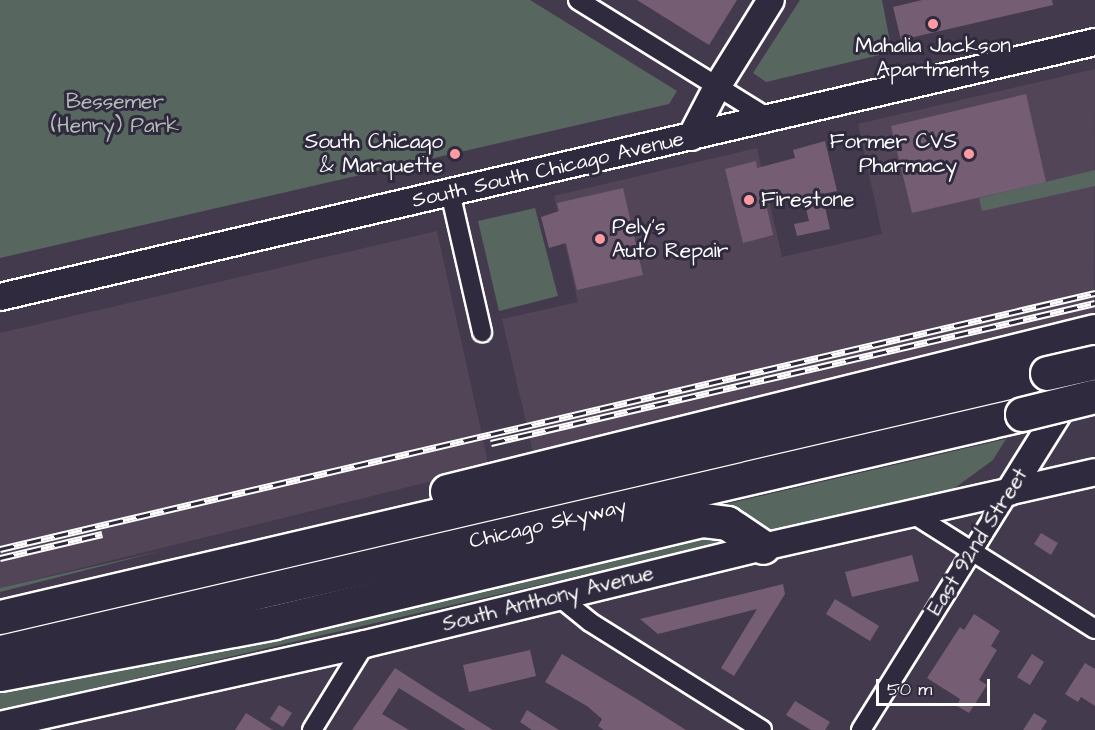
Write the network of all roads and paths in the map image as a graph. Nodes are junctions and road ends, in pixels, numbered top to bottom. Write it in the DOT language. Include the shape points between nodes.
graph roads {
  1 [pos="578,0"];
  2 [pos="771,0"];
  3 [pos="1095,42"];
  4 [pos="717,87"];
  5 [pos="768,118"];
  6 [pos="691,137"];
  7 [pos="450,192"];
  8 [pos="0,297"];
  9 [pos="1095,331"];
  10 [pos="482,332"];
  11 [pos="1095,354"];
  12 [pos="1095,362"];
  13 [pos="1095,396"];
  14 [pos="1095,472"];
  15 [pos="1009,492"];
  16 [pos="913,514"];
  17 [pos="764,547"];
  18 [pos="972,552"];
  19 [pos="93,595"];
  20 [pos="558,596"];
  21 [pos="0,617"];
  22 [pos="1095,629"];
  23 [pos="365,644"];
  24 [pos="0,652"];
  25 [pos="0,674"];
  26 [pos="0,725"];
  27 [pos="312,730"];
  28 [pos="762,730"];
  29 [pos="861,730"];
  1 -- 4 [label="street"];
  2 -- 4 [label="street"];
  3 -- 5 [label="street, South South Chicago Avenue"];
  4 -- 5 [label="street"];
  4 -- 6 [label="street"];
  5 -- 6 [label="street, South South Chicago Avenue"];
  6 -- 7 [label="street, South South Chicago Avenue"];
  7 -- 8 [label="street, South South Chicago Avenue"];
  7 -- 10 [label="street"];
  9 -- 19 [label="highway" via="226,546"];
  11 -- 15 [label="street, East 92nd Street"];
  12 -- 19 [label="highway, Chicago Skyway, bridge"];
  13 -- 24 [label="highway, Chicago Skyway, bridge"];
  14 -- 15 [label="street, South Anthony Avenue"];
  15 -- 16 [label="street, South Anthony Avenue"];
  15 -- 18 [label="street, East 92nd Street"];
  16 -- 17 [label="street, South Anthony Avenue"];
  16 -- 18 [label="street"];
  17 -- 20 [label="street, South Anthony Avenue"];
  17 -- 25 [label="highway" via="727,523 703,520 274,622"];
  18 -- 22 [label="street"];
  18 -- 29 [label="street, East 92nd Street"];
  19 -- 21 [label="highway, Chicago Skyway"];
  20 -- 23 [label="street, South Anthony Avenue"];
  20 -- 28 [label="street" via="590,622"];
  23 -- 26 [label="street, South Anthony Avenue"];
  23 -- 27 [label="street"];
}
